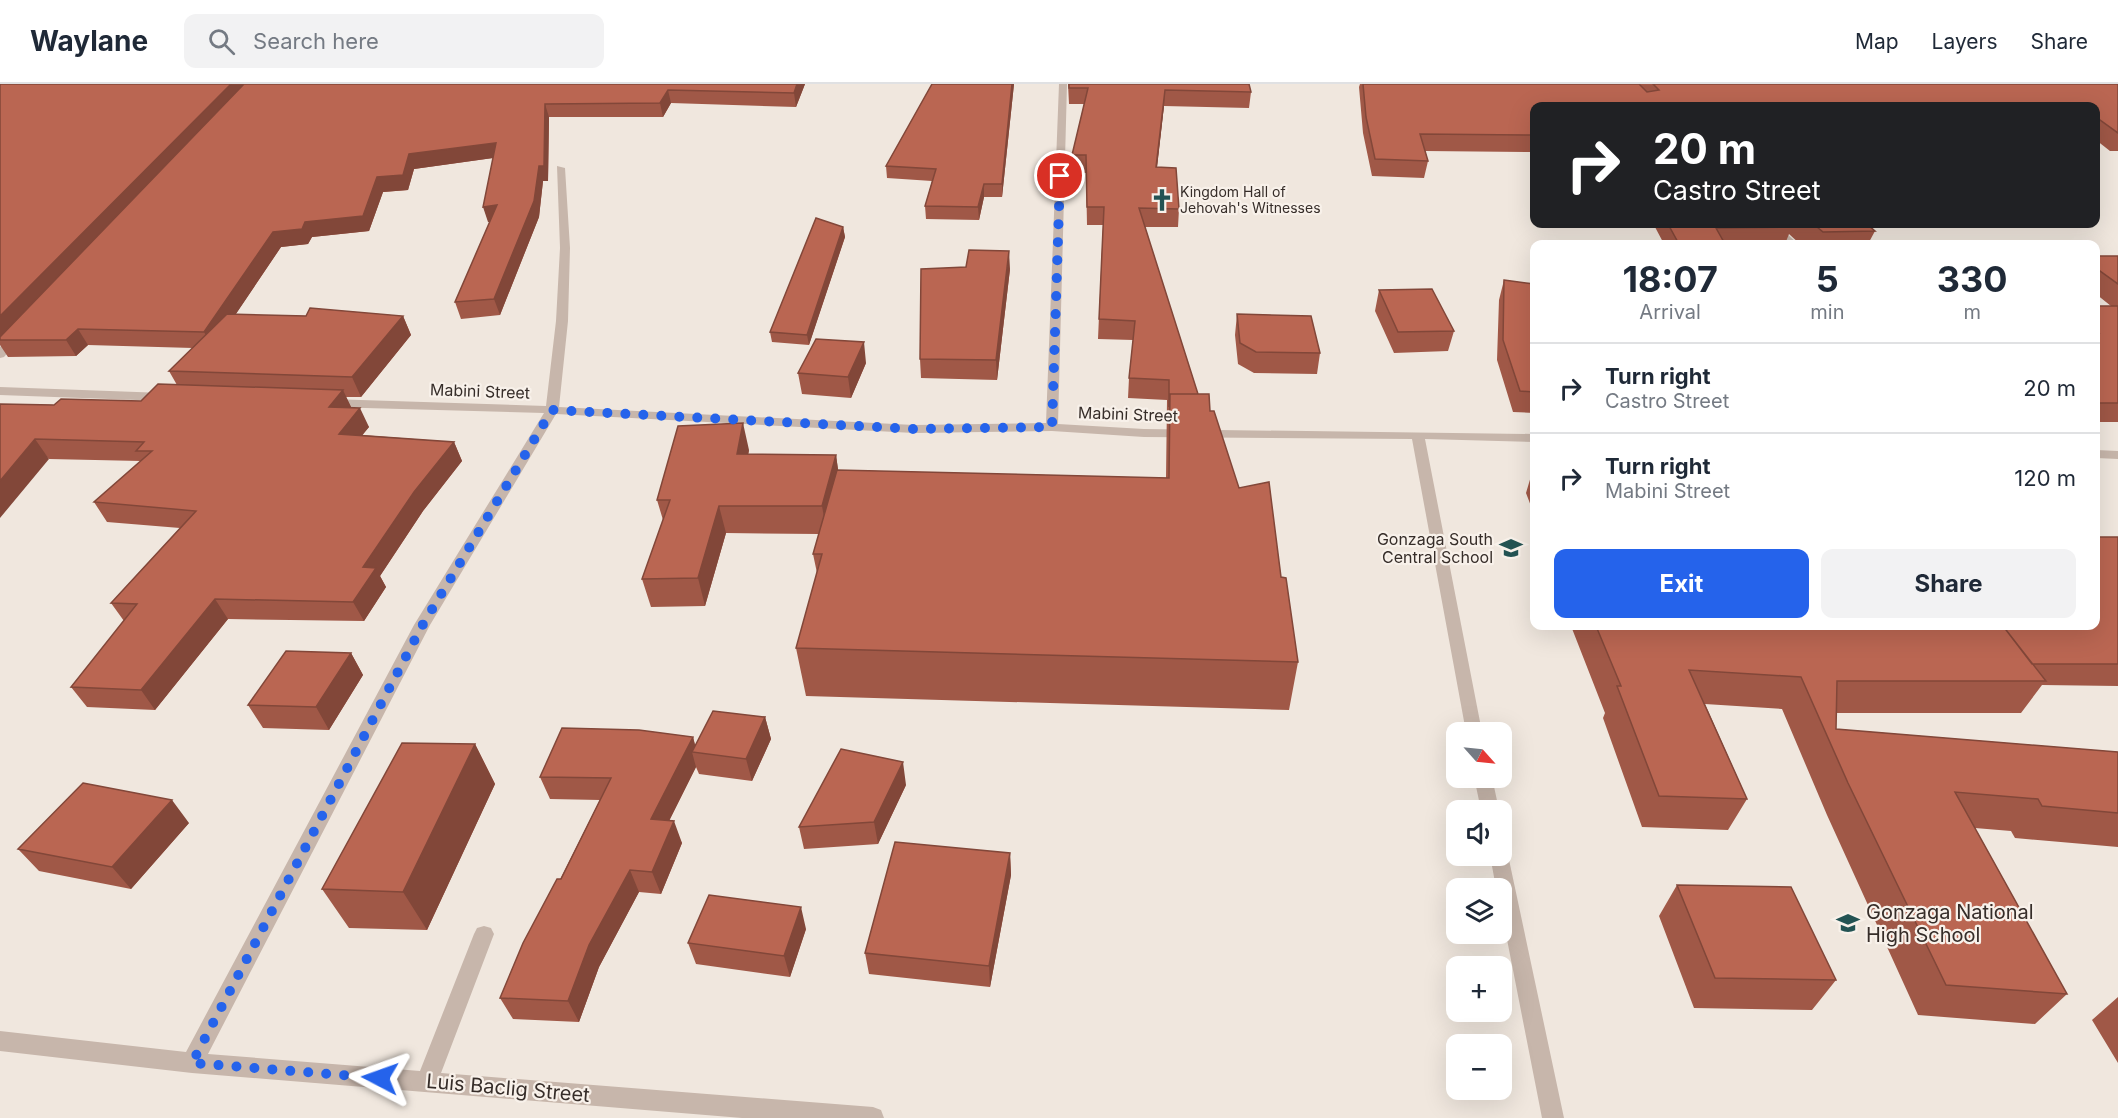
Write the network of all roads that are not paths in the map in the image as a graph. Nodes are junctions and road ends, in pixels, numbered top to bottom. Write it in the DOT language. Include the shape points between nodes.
graph roads {
  1 [pos="1063,84"];
  2 [pos="560,168"];
  3 [pos="1775,228"];
  4 [pos="1789,240"];
  5 [pos="24,329"];
  6 [pos="0,354"];
  7 [pos="0,392"];
  8 [pos="176,397"];
  9 [pos="317,402"];
  10 [pos="552,410"];
  11 [pos="1052,427"];
  12 [pos="1418,435"];
  13 [pos="1530,438"];
  14 [pos="2100,454"];
  15 [pos="2118,455"];
  16 [pos="1472,722"];
  17 [pos="1501,866"];
  18 [pos="484,934"];
  19 [pos="0,1041"];
  20 [pos="192,1063"];
  21 [pos="428,1082"];
  22 [pos="873,1118"];
  23 [pos="1553,1118"];
  1 -- 11 [label="street"];
  2 -- 10 [label="street" via="565,248 563,311"];
  3 -- 4 [label="street"];
  5 -- 6 [label="street"];
  7 -- 8 [label="street"];
  9 -- 10 [label="street, Mabini Street"];
  10 -- 11 [label="street, Mabini Street" via="914,429"];
  10 -- 20 [label="street" via="422,626"];
  11 -- 12 [label="street, Mabini Street" via="1144,433"];
  12 -- 13 [label="street, Mabini Street"];
  12 -- 16 [label="street"];
  14 -- 15 [label="street"];
  17 -- 23 [label="street"];
  18 -- 21 [label="street"];
  19 -- 20 [label="street, Luis Baclig Street"];
  20 -- 21 [label="street, Luis Baclig Street"];
  21 -- 22 [label="street, Luis Baclig Street"];
}
